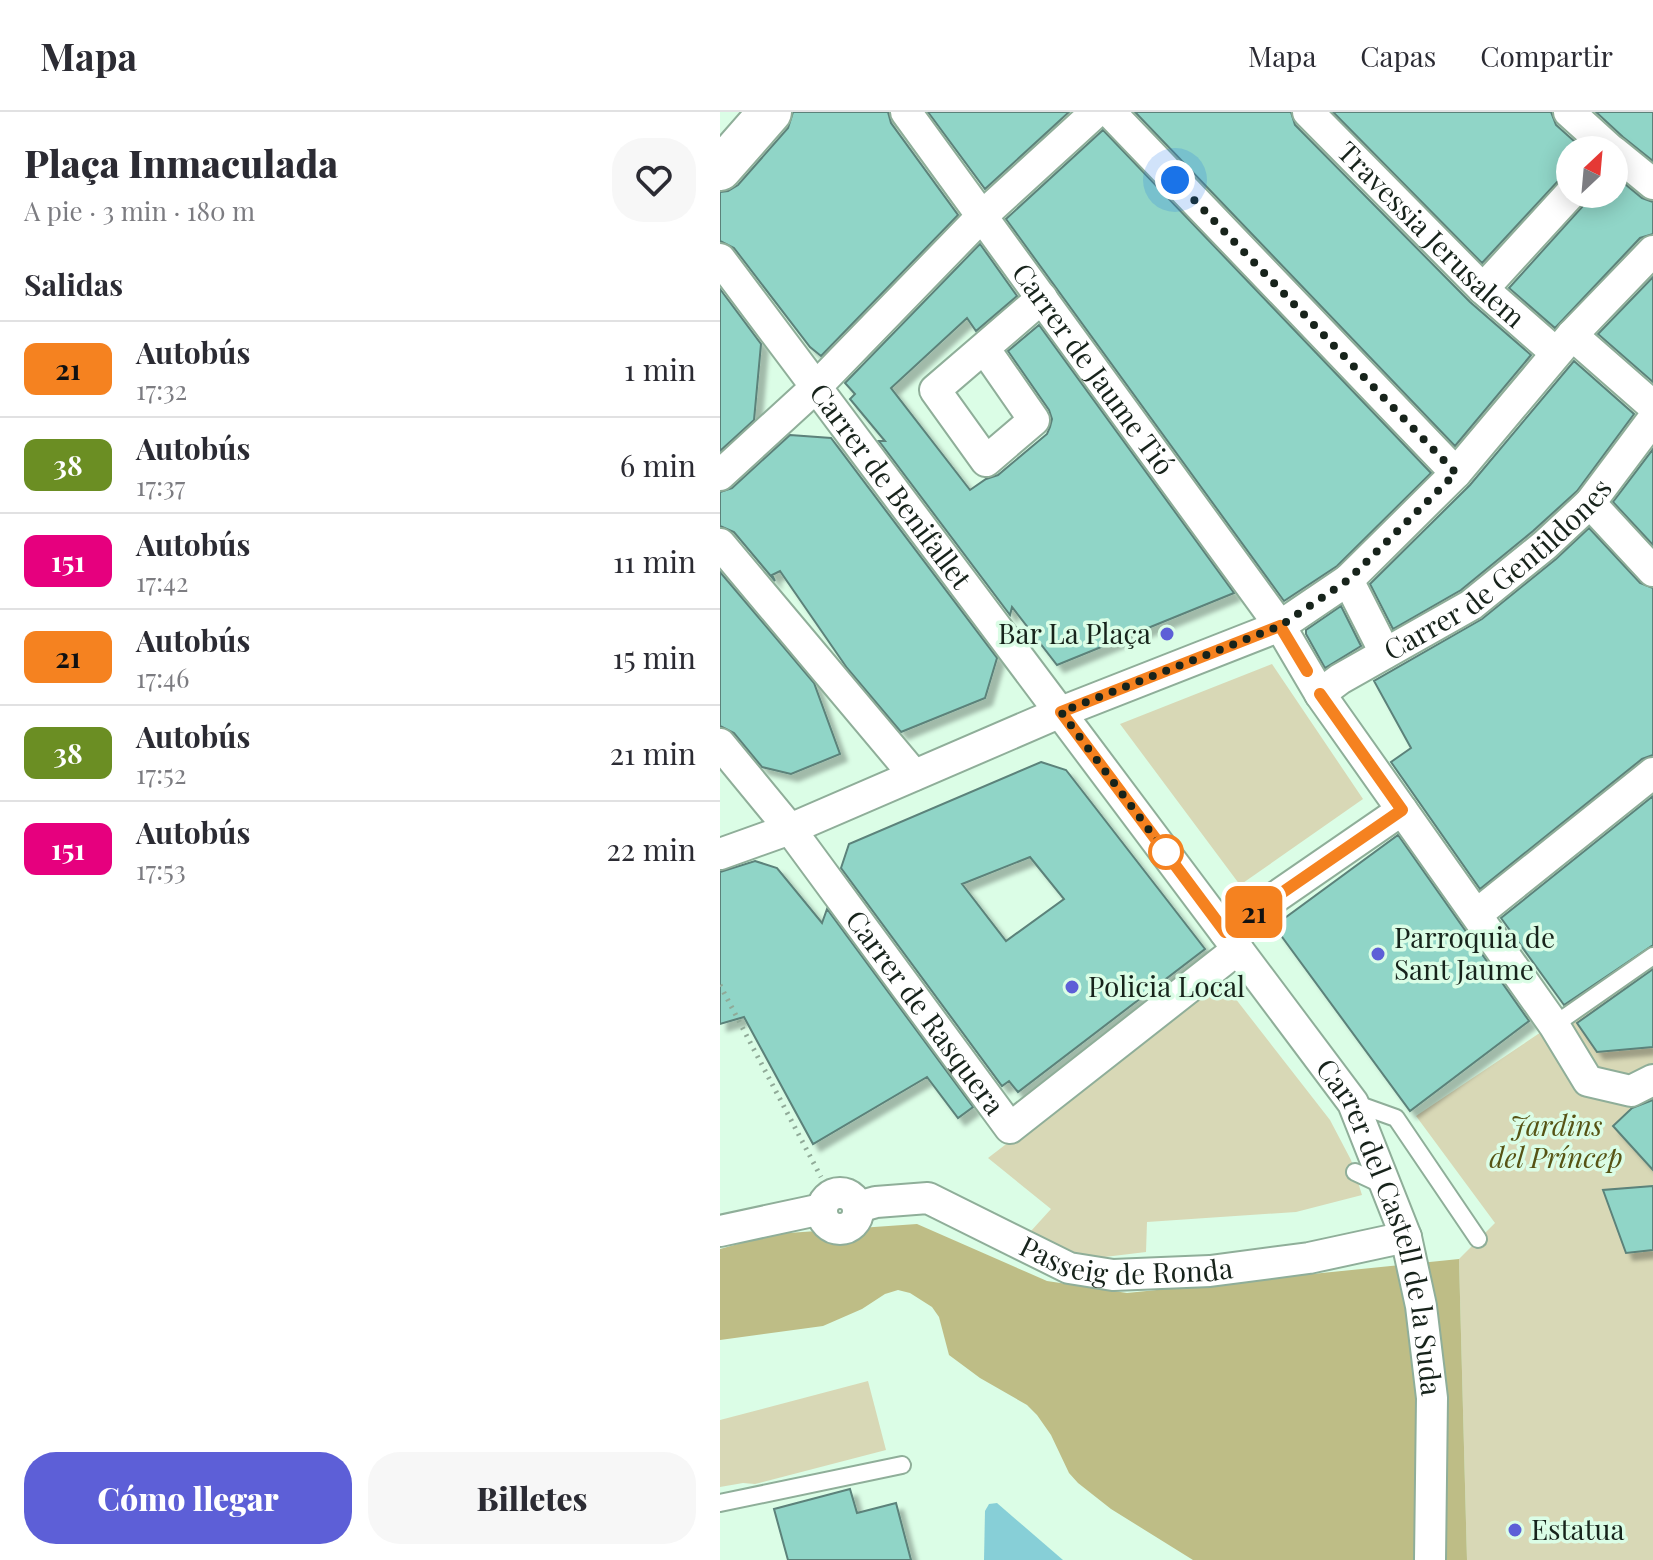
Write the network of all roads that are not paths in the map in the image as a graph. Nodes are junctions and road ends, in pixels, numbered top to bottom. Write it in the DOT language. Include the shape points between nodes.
graph roads {
  1 [pos="770,112"];
  2 [pos="906,112"];
  3 [pos="1096,112"];
  4 [pos="1110,112"];
  5 [pos="1308,112"];
  6 [pos="1569,112"];
  7 [pos="1595,136"];
  8 [pos="1628,164"];
  9 [pos="720,169"];
  10 [pos="1653,184"];
  11 [pos="1557,208"];
  12 [pos="981,217"];
  13 [pos="1653,251"];
  14 [pos="720,259"];
  15 [pos="1483,289"];
  16 [pos="1042,298"];
  17 [pos="1564,344"];
  18 [pos="984,348"];
  19 [pos="816,387"];
  20 [pos="1653,406"];
  21 [pos="1653,419"];
  22 [pos="1456,473"];
  23 [pos="720,475"];
  24 [pos="1590,503"];
  25 [pos="720,544"];
  26 [pos="1653,571"];
  27 [pos="1348,580"];
  28 [pos="1280,626"];
  29 [pos="1385,653"];
  30 [pos="1320,694"];
  31 [pos="1061,712"];
  32 [pos="720,744"];
  33 [pos="1653,773"];
  34 [pos="914,775"];
  35 [pos="1402,810"];
  36 [pos="790,829"];
  37 [pos="720,854"];
  38 [pos="1477,914"];
  39 [pos="1231,940"];
  40 [pos="1653,956"];
  41 [pos="1554,1025"];
  42 [pos="1653,1080"];
  43 [pos="1353,1103"];
  44 [pos="1355,1172"];
  45 [pos="1386,1186"];
  46 [pos="720,1231"];
  47 [pos="1406,1237"];
  48 [pos="1478,1239"];
  49 [pos="902,1465"];
  50 [pos="720,1503"];
  51 [pos="1430,1560"];
  1 -- 9 [label="street"];
  2 -- 12 [label="street, Carrer de Jaume Tió"];
  3 -- 12 [label="street"];
  4 -- 22 [label="street"];
  5 -- 15 [label="street, Travessia Jerusalem"];
  6 -- 7 [label="street"];
  8 -- 10 [label="street"];
  11 -- 15 [label="street"];
  12 -- 16 [label="street, Carrer de Jaume Tió"];
  12 -- 19 [label="street"];
  13 -- 17 [label="street"];
  14 -- 19 [label="street, Carrer de Benifallet"];
  15 -- 17 [label="street, Travessia Jerusalem"];
  16 -- 18 [label="street"];
  16 -- 28 [label="street, Carrer de Jaume Tió"];
  17 -- 20 [label="street, Travessia Jerusalem"];
  17 -- 22 [label="street"];
  19 -- 23 [label="street"];
  19 -- 31 [label="street, Carrer de Benifallet"];
  21 -- 24 [label="street, Carrer de Gentildones"];
  22 -- 27 [label="street"];
  24 -- 26 [label="street"];
  24 -- 29 [label="street, Carrer de Gentildones" via="1471,605"];
  25 -- 34 [label="street"];
  27 -- 28 [label="street"];
  27 -- 29 [label="street"];
  28 -- 30 [label="street, Carrer de Jaume Tió"];
  28 -- 31 [label="street"];
  29 -- 30 [label="street, Carrer de Gentildones"];
  30 -- 35 [label="street, Carrer de Jaume Tió"];
  31 -- 34 [label="street"];
  31 -- 39 [label="street, Carrer de Benifallet"];
  32 -- 36 [label="street, Carrer de Rasquera"];
  33 -- 38 [label="street"];
  34 -- 36 [label="street"];
  35 -- 38 [label="street"];
  35 -- 39 [label="street"];
  36 -- 37 [label="street"];
  36 -- 39 [label="street, Carrer de Rasquera" via="1010,1128"];
  38 -- 41 [label="street"];
  39 -- 43 [label="street, Carrer del Castell de la Suda"];
  40 -- 41 [label="lane"];
  41 -- 42 [label="street" via="1588,1081 1631,1091"];
  43 -- 45 [label="street, Carrer del Castell de la Suda"];
  43 -- 48 [label="lane" via="1396,1118"];
  44 -- 45 [label="lane"];
  45 -- 47 [label="street, Carrer del Castell de la Suda"];
  46 -- 47 [label="street, Passeig de Ronda" via="837,1204 928,1198 1069,1268 1113,1275 1210,1271 1309,1258"];
  47 -- 51 [label="street, Carrer del Castell de la Suda" via="1432,1398"];
  49 -- 50 [label="lane"];
}
